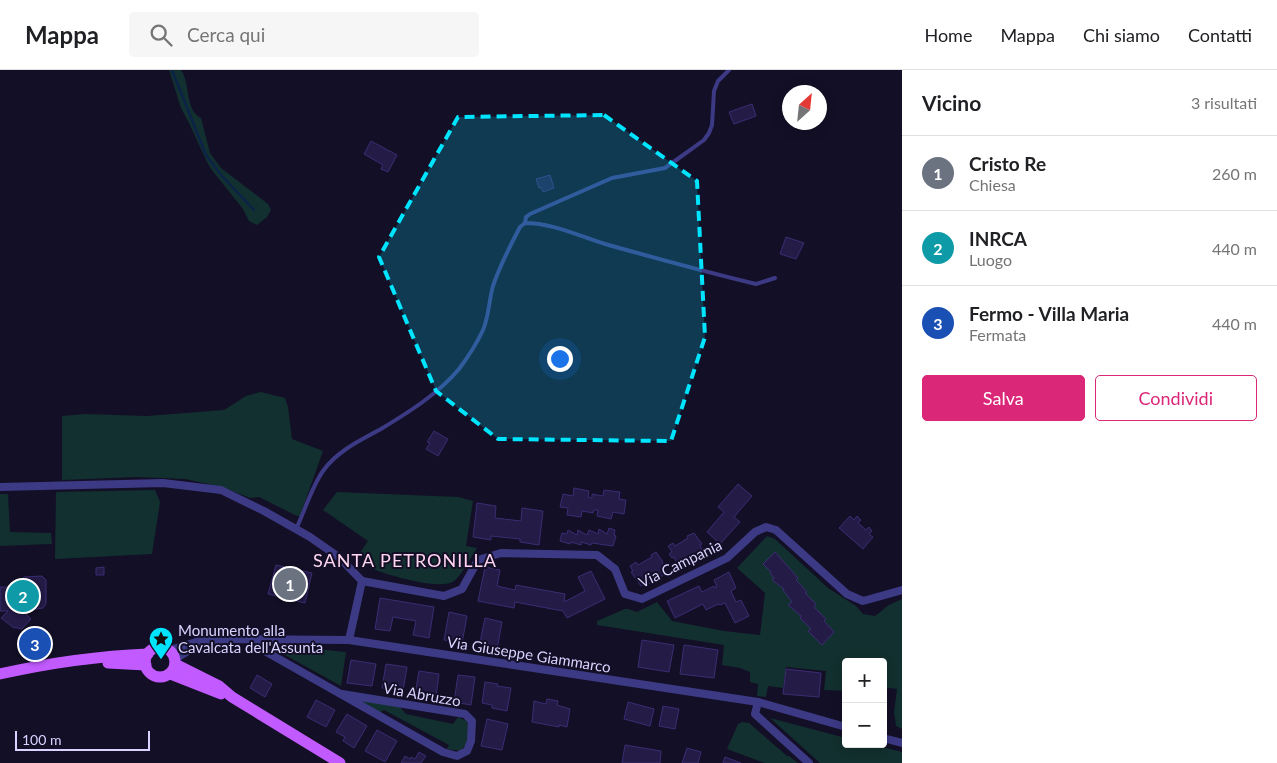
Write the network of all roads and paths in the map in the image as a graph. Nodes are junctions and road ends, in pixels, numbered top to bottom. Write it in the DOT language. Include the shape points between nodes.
graph roads {
  1 [pos="729,70"];
  2 [pos="524,223"];
  3 [pos="775,278"];
  4 [pos="0,487"];
  5 [pos="296,529"];
  6 [pos="362,581"];
  7 [pos="902,590"];
  8 [pos="260,638"];
  9 [pos="349,640"];
  10 [pos="147,659"];
  11 [pos="172,662"];
  12 [pos="0,674"];
  13 [pos="342,694"];
  14 [pos="758,702"];
  15 [pos="842,726"];
  16 [pos="887,739"];
  17 [pos="902,743"];
  18 [pos="340,763"];
  19 [pos="809,763"];
  1 -- 2 [label="lane" via="718,81 714,91 712,125 704,140 664,168 612,178 526,216"];
  2 -- 3 [label="lane" via="549,226 756,284"];
  2 -- 5 [label="lane" via="499,268 483,330 468,358 433,395 332,461 317,481"];
  4 -- 5 [label="street" via="162,483 201,487 221,490"];
  5 -- 6 [label="street" via="340,558"];
  6 -- 7 [label="street, Via Campania" via="444,596 462,588 478,560 501,553 597,555 615,569 625,594 642,599 727,558 755,532 766,527 776,530 847,594 863,601"];
  6 -- 9 [label="street"];
  8 -- 9 [label="street, Via Giuseppe Giammarco"];
  8 -- 11 [label="street, Via Giuseppe Giammarco" via="204,642"];
  8 -- 13 [label="street, Via Abruzzo" via="263,650"];
  9 -- 14 [label="street, Via Giuseppe Giammarco"];
  10 -- 11 [label="main road" via="155,648 163,647"];
  10 -- 11 [label="main road" via="152,675 158,677 164,677"];
  10 -- 12 [label="main road" via="97,657"];
  11 -- 18 [label="main road" via="220,686 232,697"];
  13 -- 13 [label="street, Via Abruzzo" via="443,752 457,756 467,751 472,741 472,721 465,714"];
  14 -- 15 [label="street, Via Giuseppe Giammarco"];
  14 -- 19 [label="street" via="755,714"];
  16 -- 17 [label="street"];
}
